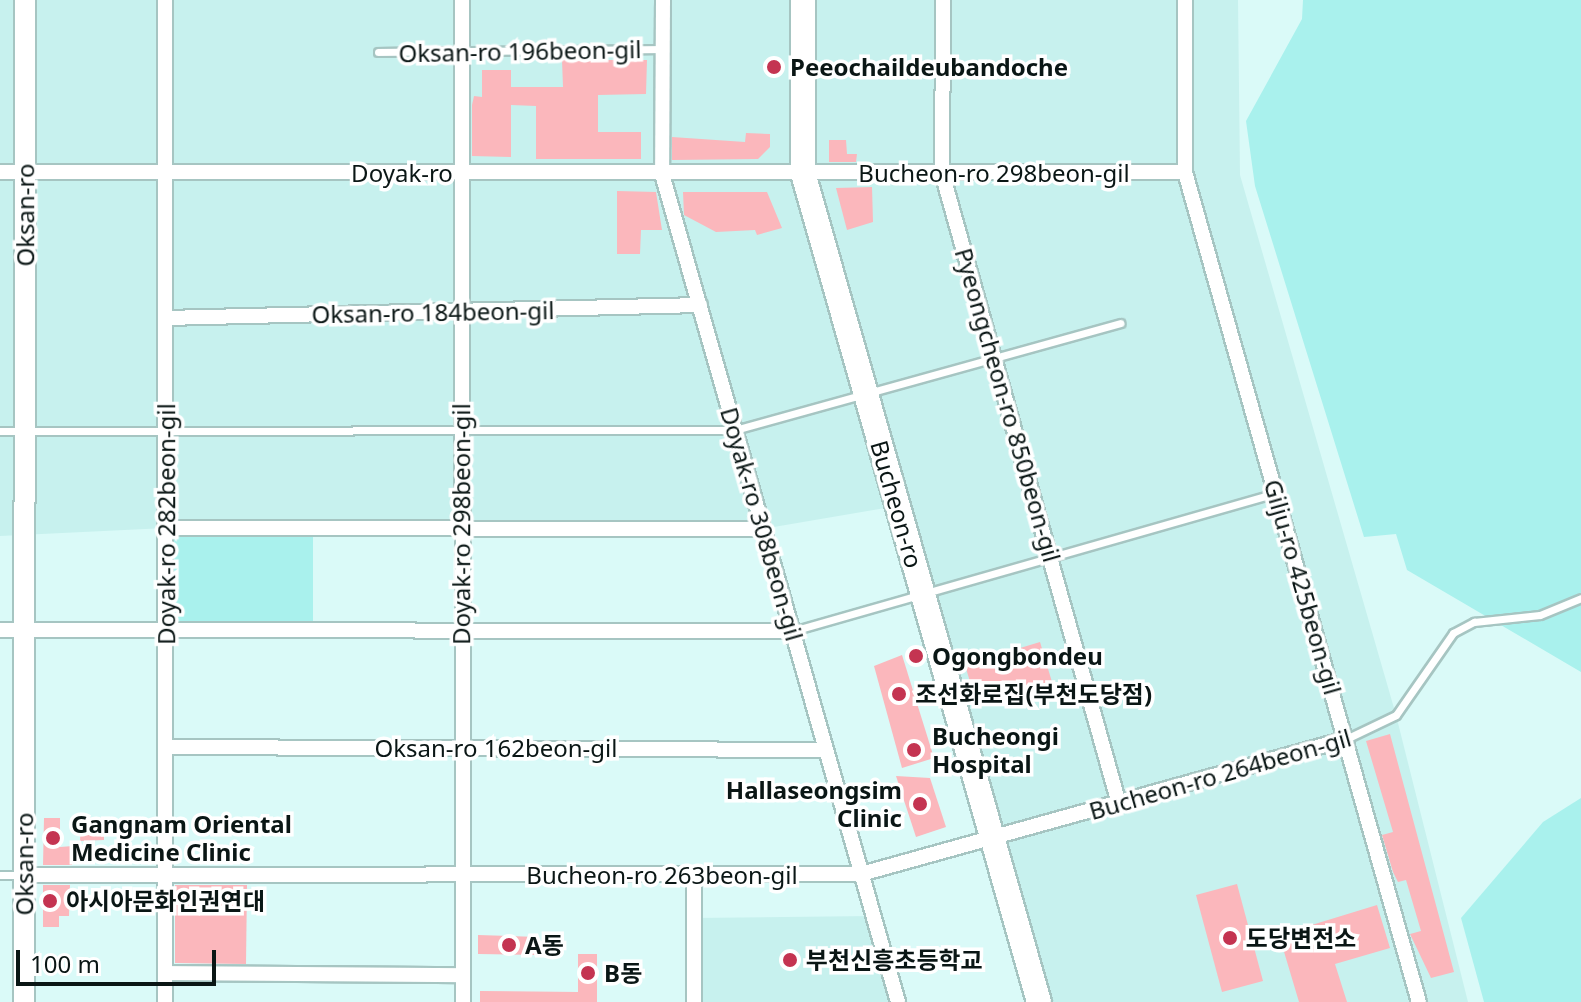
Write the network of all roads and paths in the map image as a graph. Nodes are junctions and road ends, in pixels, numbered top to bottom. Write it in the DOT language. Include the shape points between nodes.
graph roads {
  1 [pos="25,0"];
  2 [pos="165,0"];
  3 [pos="462,0"];
  4 [pos="663,0"];
  5 [pos="803,0"];
  6 [pos="943,0"];
  7 [pos="1185,0"];
  8 [pos="663,49"];
  9 [pos="378,52"];
  10 [pos="462,52"];
  11 [pos="0,172"];
  12 [pos="25,172"];
  13 [pos="1185,172"];
  14 [pos="165,173"];
  15 [pos="460,173"];
  16 [pos="803,173"];
  17 [pos="942,173"];
  18 [pos="662,174"];
  19 [pos="700,305"];
  20 [pos="461,312"];
  21 [pos="165,318"];
  22 [pos="1120,323"];
  23 [pos="995,359"];
  24 [pos="865,394"];
  25 [pos="166,430"];
  26 [pos="459,430"];
  27 [pos="735,430"];
  28 [pos="0,431"];
  29 [pos="25,431"];
  30 [pos="1276,493"];
  31 [pos="166,528"];
  32 [pos="461,529"];
  33 [pos="763,529"];
  34 [pos="1051,557"];
  35 [pos="922,593"];
  36 [pos="1581,598"];
  37 [pos="0,630"];
  38 [pos="25,630"];
  39 [pos="166,630"];
  40 [pos="461,630"];
  41 [pos="792,631"];
  42 [pos="1346,739"];
  43 [pos="165,747"];
  44 [pos="461,748"];
  45 [pos="826,750"];
  46 [pos="1119,804"];
  47 [pos="993,840"];
  48 [pos="861,874"];
  49 [pos="0,875"];
  50 [pos="24,875"];
  51 [pos="165,875"];
  52 [pos="464,875"];
  53 [pos="694,875"];
  54 [pos="165,973"];
  55 [pos="463,975"];
  56 [pos="24,1002"];
  57 [pos="165,1002"];
  58 [pos="463,1002"];
  59 [pos="694,1002"];
  60 [pos="898,1002"];
  61 [pos="1039,1002"];
  62 [pos="1419,1002"];
  1 -- 12 [label="street, Oksan-ro"];
  2 -- 14 [label="street, Doyak-ro 282beon-gil"];
  3 -- 10 [label="street, Doyak-ro 298beon-gil"];
  4 -- 8 [label="street, Doyak-ro 308beon-gil"];
  5 -- 16 [label="main road, Bucheon-ro"];
  6 -- 17 [label="street, Pyeongcheon-ro 850beon-gil"];
  7 -- 13 [label="street, Gilju-ro 425beon-gil"];
  8 -- 10 [label="lane, Oksan-ro 196beon-gil"];
  8 -- 18 [label="street, Doyak-ro 308beon-gil"];
  9 -- 10 [label="lane, Oksan-ro 196beon-gil"];
  10 -- 15 [label="street, Doyak-ro 298beon-gil"];
  11 -- 12 [label="street, Doyak-ro"];
  12 -- 14 [label="street, Doyak-ro"];
  12 -- 29 [label="street, Oksan-ro"];
  13 -- 17 [label="street, Bucheon-ro 298beon-gil"];
  13 -- 30 [label="street, Gilju-ro 425beon-gil"];
  14 -- 15 [label="street, Doyak-ro"];
  14 -- 21 [label="street, Doyak-ro 282beon-gil"];
  15 -- 18 [label="street, Doyak-ro"];
  15 -- 20 [label="street, Doyak-ro 298beon-gil"];
  16 -- 17 [label="street, Bucheon-ro 298beon-gil"];
  16 -- 18 [label="street, Doyak-ro"];
  16 -- 24 [label="main road, Bucheon-ro"];
  17 -- 23 [label="street, Pyeongcheon-ro 850beon-gil"];
  18 -- 19 [label="street, Doyak-ro 308beon-gil"];
  19 -- 20 [label="street, Oksan-ro 184beon-gil"];
  19 -- 27 [label="street, Doyak-ro 308beon-gil"];
  20 -- 21 [label="street, Oksan-ro 184beon-gil"];
  20 -- 26 [label="street, Doyak-ro 298beon-gil"];
  21 -- 25 [label="street, Doyak-ro 282beon-gil"];
  22 -- 23 [label="lane"];
  23 -- 24 [label="lane"];
  23 -- 34 [label="street, Pyeongcheon-ro 850beon-gil"];
  24 -- 27 [label="lane"];
  24 -- 35 [label="main road, Bucheon-ro"];
  25 -- 26 [label="lane"];
  25 -- 29 [label="lane"];
  25 -- 31 [label="street, Doyak-ro 282beon-gil"];
  26 -- 27 [label="lane"];
  26 -- 32 [label="street, Doyak-ro 298beon-gil"];
  27 -- 33 [label="street, Doyak-ro 308beon-gil"];
  28 -- 29 [label="lane"];
  29 -- 38 [label="street, Oksan-ro"];
  30 -- 34 [label="lane"];
  30 -- 42 [label="street, Gilju-ro 425beon-gil"];
  31 -- 32 [label="street"];
  31 -- 39 [label="street, Doyak-ro 282beon-gil"];
  32 -- 33 [label="street"];
  32 -- 40 [label="street, Doyak-ro 298beon-gil"];
  33 -- 41 [label="street, Doyak-ro 308beon-gil"];
  34 -- 35 [label="lane"];
  34 -- 46 [label="street, Pyeongcheon-ro 850beon-gil"];
  35 -- 41 [label="lane"];
  35 -- 47 [label="main road, Bucheon-ro"];
  36 -- 42 [label="lane, Bucheon-ro 264beon-gil" via="1540,615 1474,622 1453,633 1396,715"];
  37 -- 38 [label="street"];
  38 -- 39 [label="street"];
  38 -- 50 [label="street, Oksan-ro"];
  39 -- 40 [label="street"];
  39 -- 43 [label="street, Doyak-ro 282beon-gil"];
  40 -- 41 [label="street"];
  40 -- 44 [label="street, Doyak-ro 298beon-gil"];
  41 -- 45 [label="street, Doyak-ro 308beon-gil"];
  42 -- 46 [label="street, Bucheon-ro 264beon-gil"];
  42 -- 62 [label="street, Gilju-ro 425beon-gil"];
  43 -- 44 [label="street, Oksan-ro 162beon-gil"];
  43 -- 51 [label="street, Doyak-ro 282beon-gil"];
  44 -- 45 [label="street, Oksan-ro 162beon-gil"];
  44 -- 52 [label="street, Doyak-ro 298beon-gil"];
  45 -- 48 [label="street, Doyak-ro 308beon-gil"];
  46 -- 47 [label="street, Bucheon-ro 264beon-gil"];
  47 -- 48 [label="street, Bucheon-ro 264beon-gil"];
  47 -- 61 [label="main road, Bucheon-ro"];
  48 -- 53 [label="street, Bucheon-ro 263beon-gil"];
  48 -- 60 [label="street, Doyak-ro 308beon-gil"];
  49 -- 50 [label="lane"];
  50 -- 51 [label="street, Bucheon-ro 263beon-gil"];
  50 -- 56 [label="street, Oksan-ro"];
  51 -- 52 [label="street, Bucheon-ro 263beon-gil"];
  51 -- 54 [label="street, Doyak-ro 282beon-gil"];
  52 -- 53 [label="street, Bucheon-ro 263beon-gil"];
  52 -- 55 [label="street, Doyak-ro 298beon-gil"];
  53 -- 59 [label="street"];
  54 -- 55 [label="street"];
  54 -- 57 [label="street, Doyak-ro 282beon-gil"];
  55 -- 58 [label="street, Doyak-ro 298beon-gil"];
}
